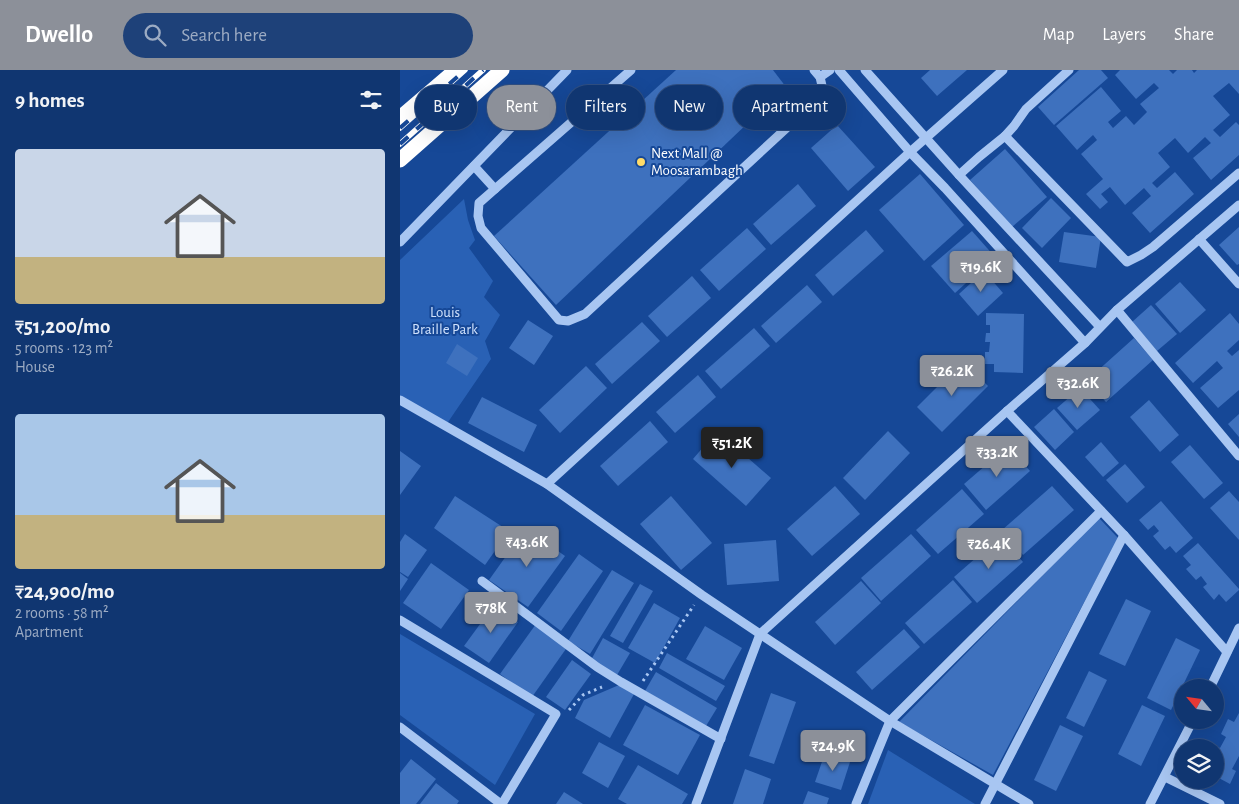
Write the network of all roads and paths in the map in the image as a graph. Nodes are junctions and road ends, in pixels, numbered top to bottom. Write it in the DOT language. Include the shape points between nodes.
graph roads {
  1 [pos="502,70"];
  2 [pos="567,70"];
  3 [pos="632,70"];
  4 [pos="830,70"];
  5 [pos="839,70"];
  6 [pos="865,70"];
  7 [pos="1003,70"];
  8 [pos="1069,70"];
  9 [pos="453,71"];
  10 [pos="817,73"];
  11 [pos="400,118"];
  12 [pos="1006,136"];
  13 [pos="925,138"];
  14 [pos="910,152"];
  15 [pos="400,160"];
  16 [pos="474,166"];
  17 [pos="1239,174"];
  18 [pos="958,176"];
  19 [pos="495,189"];
  20 [pos="1239,205"];
  21 [pos="1199,239"];
  22 [pos="400,242"];
  23 [pos="1239,284"];
  24 [pos="1117,310"];
  25 [pos="1100,327"];
  26 [pos="1085,343"];
  27 [pos="400,400"];
  28 [pos="1006,411"];
  29 [pos="1239,456"];
  30 [pos="547,484"];
  31 [pos="1101,510"];
  32 [pos="1124,535"];
  33 [pos="482,581"];
  34 [pos="702,595"];
  35 [pos="400,620"];
  36 [pos="1239,628"];
  37 [pos="760,634"];
  38 [pos="1227,652"];
  39 [pos="1214,679"];
  40 [pos="617,680"];
  41 [pos="567,712"];
  42 [pos="890,721"];
  43 [pos="400,727"];
  44 [pos="1189,729"];
  45 [pos="721,739"];
  46 [pos="1165,777"];
  47 [pos="995,784"];
  48 [pos="501,804"];
  49 [pos="696,804"];
  50 [pos="856,804"];
  51 [pos="985,804"];
  52 [pos="1029,804"];
  53 [pos="1150,804"];
  54 [pos="1220,804"];
  1 -- 15 [label="highway"];
  2 -- 16 [label="street"];
  3 -- 19 [label="street"];
  4 -- 10 [label="street"];
  5 -- 14 [label="street"];
  6 -- 13 [label="street"];
  7 -- 13 [label="street"];
  8 -- 12 [label="street" via="1026,109"];
  9 -- 11 [label="highway"];
  10 -- 19 [label="street" via="823,90 817,100 585,314 568,321 559,320 481,228 479,203"];
  12 -- 17 [label="street" via="1127,262 1153,247"];
  12 -- 18 [label="street"];
  13 -- 14 [label="street"];
  13 -- 18 [label="street"];
  14 -- 26 [label="street"];
  14 -- 30 [label="street"];
  16 -- 19 [label="street"];
  16 -- 22 [label="street"];
  18 -- 25 [label="street"];
  20 -- 21 [label="street"];
  21 -- 23 [label="street"];
  21 -- 24 [label="street"];
  24 -- 25 [label="street"];
  24 -- 29 [label="street"];
  25 -- 26 [label="street"];
  26 -- 28 [label="street"];
  27 -- 30 [label="street"];
  28 -- 31 [label="street"];
  28 -- 37 [label="street"];
  30 -- 34 [label="street"];
  31 -- 32 [label="street"];
  31 -- 42 [label="street"];
  32 -- 38 [label="street"];
  32 -- 47 [label="street"];
  33 -- 40 [label="street"];
  34 -- 37 [label="street"];
  34 -- 40 [label="path" via="641,684 622,677"];
  35 -- 48 [label="street" via="556,714"];
  36 -- 38 [label="street"];
  37 -- 42 [label="street"];
  37 -- 45 [label="street"];
  38 -- 39 [label="street"];
  40 -- 41 [label="path" via="583,695"];
  40 -- 45 [label="street"];
  42 -- 47 [label="street"];
  42 -- 50 [label="street"];
  43 -- 48 [label="street"];
  44 -- 46 [label="street"];
  45 -- 49 [label="street"];
  46 -- 53 [label="street"];
  46 -- 54 [label="street"];
  47 -- 51 [label="street"];
  47 -- 52 [label="street"];
}
